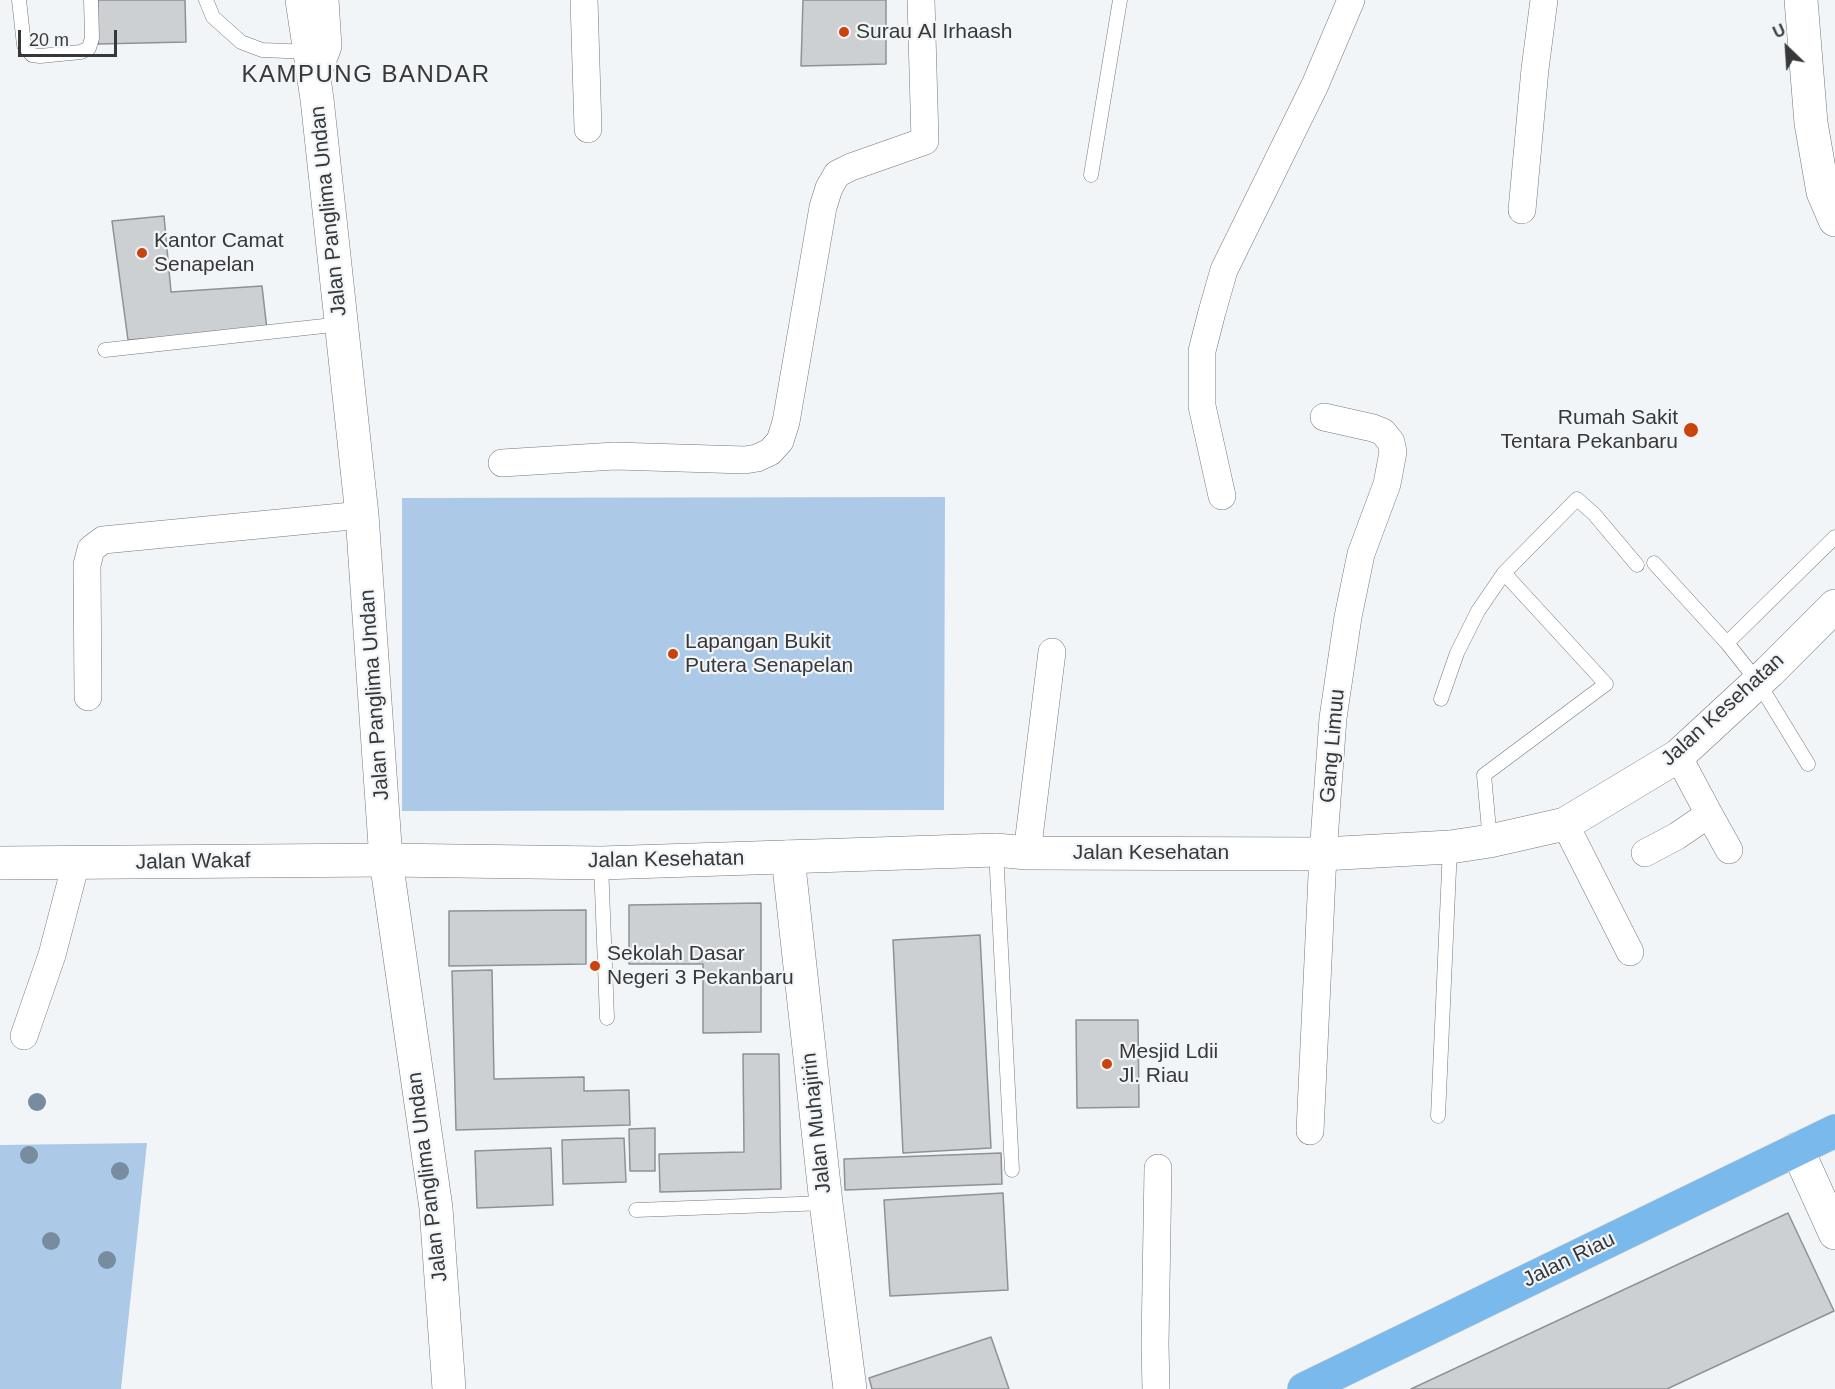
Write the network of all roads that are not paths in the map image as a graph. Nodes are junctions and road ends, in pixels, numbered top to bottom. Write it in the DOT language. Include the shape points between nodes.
graph roads {
  1 [pos="19,0"];
  2 [pos="91,0"];
  3 [pos="206,0"];
  4 [pos="302,0"];
  5 [pos="322,0"];
  6 [pos="584,0"];
  7 [pos="921,0"];
  8 [pos="1120,0"];
  9 [pos="1352,0"];
  10 [pos="1544,0"];
  11 [pos="1801,0"];
  12 [pos="312,63"];
  13 [pos="588,129"];
  14 [pos="1091,175"];
  15 [pos="1522,210"];
  16 [pos="1835,220"];
  17 [pos="342,324"];
  18 [pos="105,350"];
  19 [pos="1324,417"];
  20 [pos="502,463"];
  21 [pos="1221,496"];
  22 [pos="362,515"];
  23 [pos="1835,537"];
  24 [pos="1654,563"];
  25 [pos="1636,565"];
  26 [pos="1504,573"];
  27 [pos="1834,608"];
  28 [pos="1727,643"];
  29 [pos="1052,652"];
  30 [pos="1758,682"];
  31 [pos="88,697"];
  32 [pos="1442,699"];
  33 [pos="1678,756"];
  34 [pos="1808,764"];
  35 [pos="1709,814"];
  36 [pos="1565,824"];
  37 [pos="1491,841"];
  38 [pos="1450,847"];
  39 [pos="1729,850"];
  40 [pos="1011,851"];
  41 [pos="1645,853"];
  42 [pos="1323,854"];
  43 [pos="788,857"];
  44 [pos="387,860"];
  45 [pos="0,863"];
  46 [pos="76,863"];
  47 [pos="601,863"];
  48 [pos="1630,952"];
  49 [pos="607,1018"];
  50 [pos="24,1036"];
  51 [pos="1438,1116"];
  52 [pos="1310,1131"];
  53 [pos="1835,1131"];
  54 [pos="1797,1149"];
  55 [pos="1158,1168"];
  56 [pos="1012,1170"];
  57 [pos="826,1203"];
  58 [pos="636,1210"];
  59 [pos="1835,1233"];
  60 [pos="449,1389"];
  61 [pos="850,1389"];
  62 [pos="1156,1389"];
  63 [pos="1304,1389"];
  1 -- 2 [label="lane" via="24,45 32,55 40,56 89,48"];
  3 -- 12 [label="lane" via="213,17 241,42"];
  4 -- 12 [label="street, Jalan Panglima Undan"];
  5 -- 12 [label="street" via="325,46"];
  6 -- 13 [label="street"];
  7 -- 20 [label="street" via="925,141 851,167 837,174 829,188 780,441 770,452 745,460 615,456"];
  8 -- 14 [label="lane"];
  9 -- 21 [label="street" via="1224,270 1212,312 1202,351 1202,406"];
  10 -- 15 [label="street"];
  11 -- 16 [label="street" via="1811,123 1823,192"];
  12 -- 17 [label="street, Jalan Panglima Undan"];
  17 -- 18 [label="lane"];
  17 -- 22 [label="street, Jalan Panglima Undan"];
  19 -- 42 [label="street, Gang Limuu" via="1383,432 1393,452 1387,484 1361,554 1348,617 1333,718"];
  22 -- 31 [label="street" via="103,540 91,549 87,565"];
  22 -- 44 [label="street, Jalan Panglima Undan"];
  23 -- 28 [label="lane"];
  24 -- 28 [label="lane"];
  25 -- 26 [label="lane" via="1577,499"];
  26 -- 32 [label="lane" via="1478,611 1457,653"];
  26 -- 37 [label="lane" via="1606,684 1484,775"];
  27 -- 30 [label="street, Jalan Kesehatan"];
  28 -- 30 [label="lane"];
  29 -- 40 [label="street"];
  30 -- 33 [label="street, Jalan Kesehatan"];
  30 -- 34 [label="lane"];
  33 -- 35 [label="street"];
  33 -- 36 [label="street, Jalan Kesehatan"];
  35 -- 39 [label="street"];
  35 -- 41 [label="street"];
  36 -- 37 [label="street, Jalan Kesehatan"];
  36 -- 48 [label="street"];
  37 -- 38 [label="street, Jalan Kesehatan"];
  38 -- 42 [label="street, Jalan Kesehatan"];
  38 -- 51 [label="lane"];
  40 -- 42 [label="street, Jalan Kesehatan"];
  40 -- 43 [label="street, Jalan Kesehatan"];
  40 -- 56 [label="lane"];
  42 -- 52 [label="street, Gang Limuu"];
  43 -- 47 [label="street, Jalan Kesehatan"];
  43 -- 57 [label="street, Jalan Muhajirin"];
  44 -- 46 [label="street, Jalan Wakaf"];
  44 -- 47 [label="street, Jalan Kesehatan"];
  44 -- 60 [label="street, Jalan Panglima Undan" via="436,1208"];
  45 -- 46 [label="street, Jalan Wakaf"];
  46 -- 50 [label="street" via="52,955"];
  47 -- 49 [label="lane"];
  53 -- 54 [label="main road, Jalan Riau"];
  54 -- 59 [label="street"];
  54 -- 63 [label="main road, Jalan Riau"];
  55 -- 62 [label="street"];
  57 -- 58 [label="lane"];
  57 -- 61 [label="street, Jalan Muhajirin"];
}
